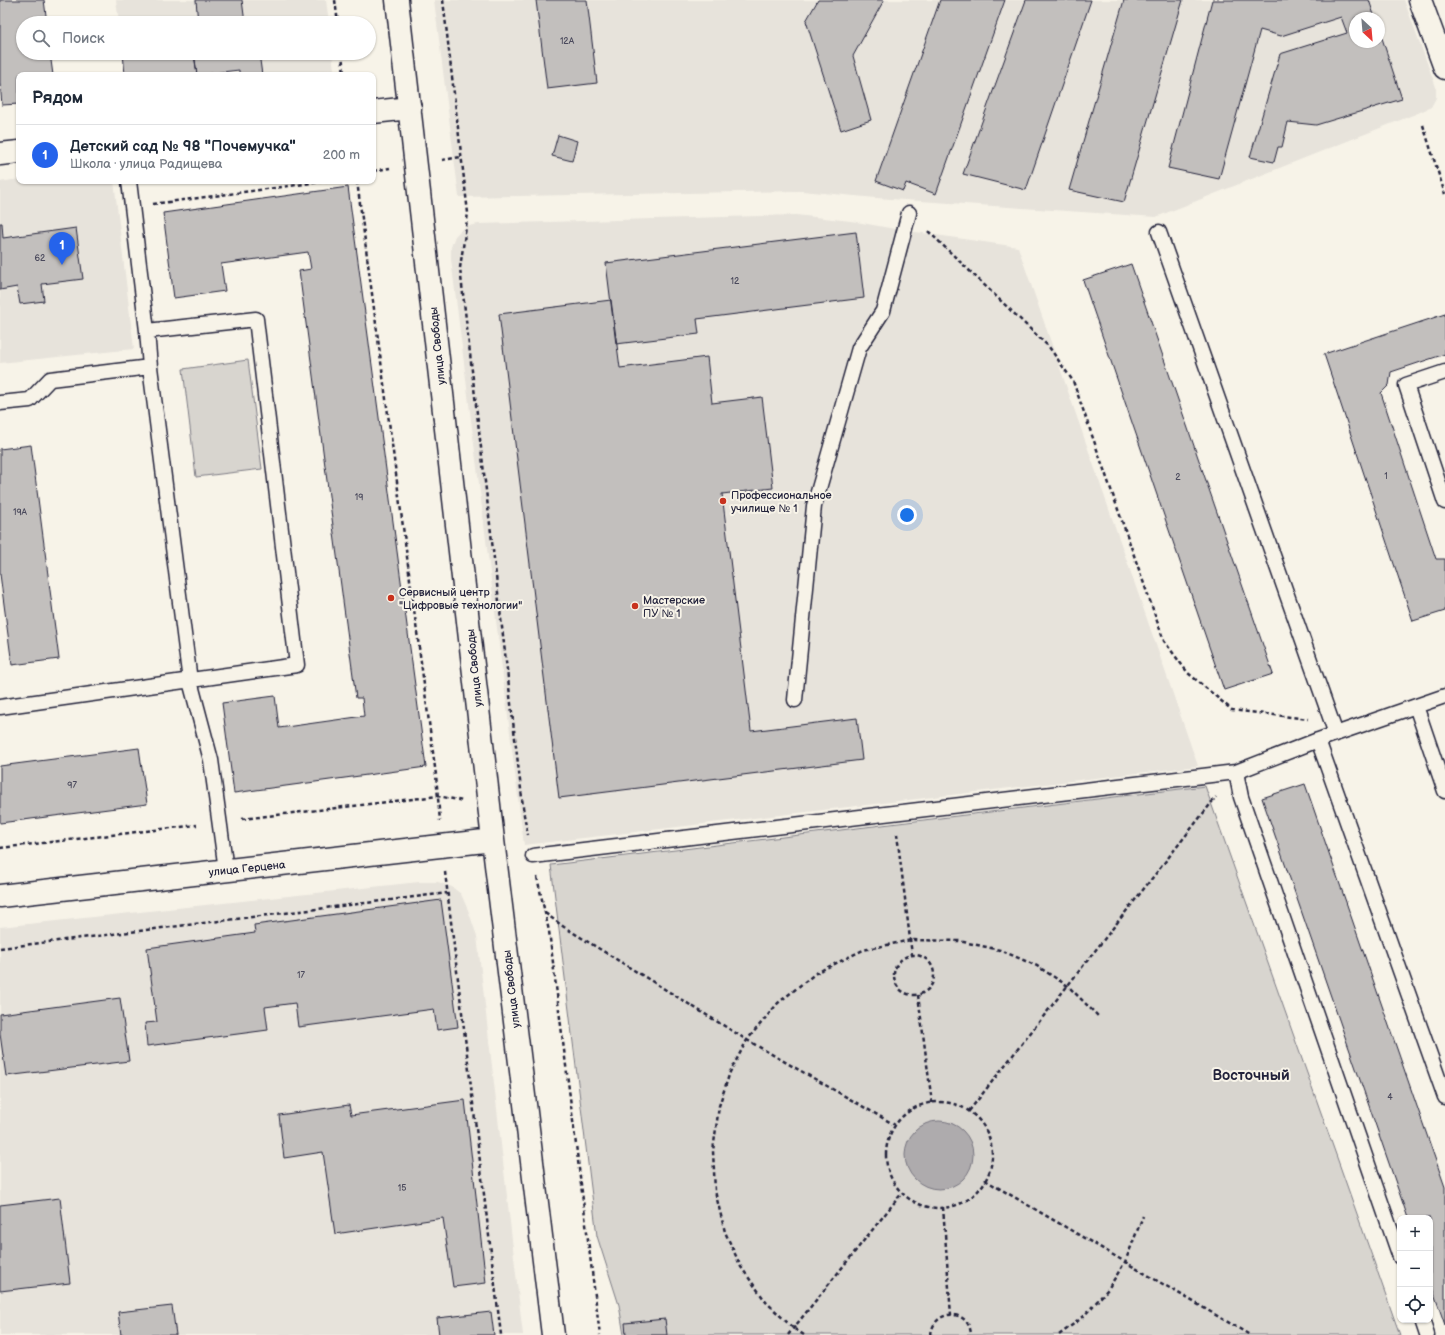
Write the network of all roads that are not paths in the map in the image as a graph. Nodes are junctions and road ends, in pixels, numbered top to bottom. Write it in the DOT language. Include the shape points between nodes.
graph roads {
  1 [pos="397,0"];
  2 [pos="1420,0"];
  3 [pos="1445,68"];
  4 [pos="410,108"];
  5 [pos="376,112"];
  6 [pos="16,152"];
  7 [pos="0,154"];
  8 [pos="129,184"];
  9 [pos="909,213"];
  10 [pos="1159,232"];
  11 [pos="147,331"];
  12 [pos="150,367"];
  13 [pos="1445,372"];
  14 [pos="0,403"];
  15 [pos="1445,502"];
  16 [pos="190,680"];
  17 [pos="1445,696"];
  18 [pos="795,700"];
  19 [pos="1416,706"];
  20 [pos="0,707"];
  21 [pos="1334,728"];
  22 [pos="1318,740"];
  23 [pos="1236,772"];
  24 [pos="1445,791"];
  25 [pos="493,840"];
  26 [pos="533,856"];
  27 [pos="226,870"];
  28 [pos="0,896"];
  29 [pos="1441,1074"];
  30 [pos="1445,1097"];
  31 [pos="1398,1251"];
  32 [pos="1423,1323"];
  33 [pos="553,1335"];
  34 [pos="1427,1335"];
  1 -- 4 [label="main road, улица Свободы"];
  2 -- 3 [label="main road"];
  4 -- 5 [label="main road"];
  4 -- 25 [label="main road, улица Свободы"];
  6 -- 7 [label="main road"];
  8 -- 11 [label="lane"];
  9 -- 18 [label="lane" via="883,311 859,348 814,506"];
  10 -- 21 [label="lane"];
  11 -- 12 [label="lane"];
  11 -- 16 [label="lane" via="256,319 297,665"];
  12 -- 14 [label="lane" via="50,379 30,400"];
  12 -- 16 [label="lane"];
  13 -- 15 [label="lane" via="1406,385"];
  16 -- 20 [label="lane"];
  16 -- 27 [label="lane" via="211,760"];
  17 -- 19 [label="lane"];
  19 -- 21 [label="lane"];
  19 -- 24 [label="lane"];
  21 -- 22 [label="lane"];
  22 -- 23 [label="lane"];
  22 -- 29 [label="lane"];
  23 -- 26 [label="lane"];
  23 -- 31 [label="lane" via="1241,797"];
  25 -- 27 [label="main road, улица Герцена"];
  25 -- 33 [label="main road, улица Свободы"];
  27 -- 28 [label="main road, улица Герцена"];
  29 -- 30 [label="lane"];
  32 -- 34 [label="lane"];
}
